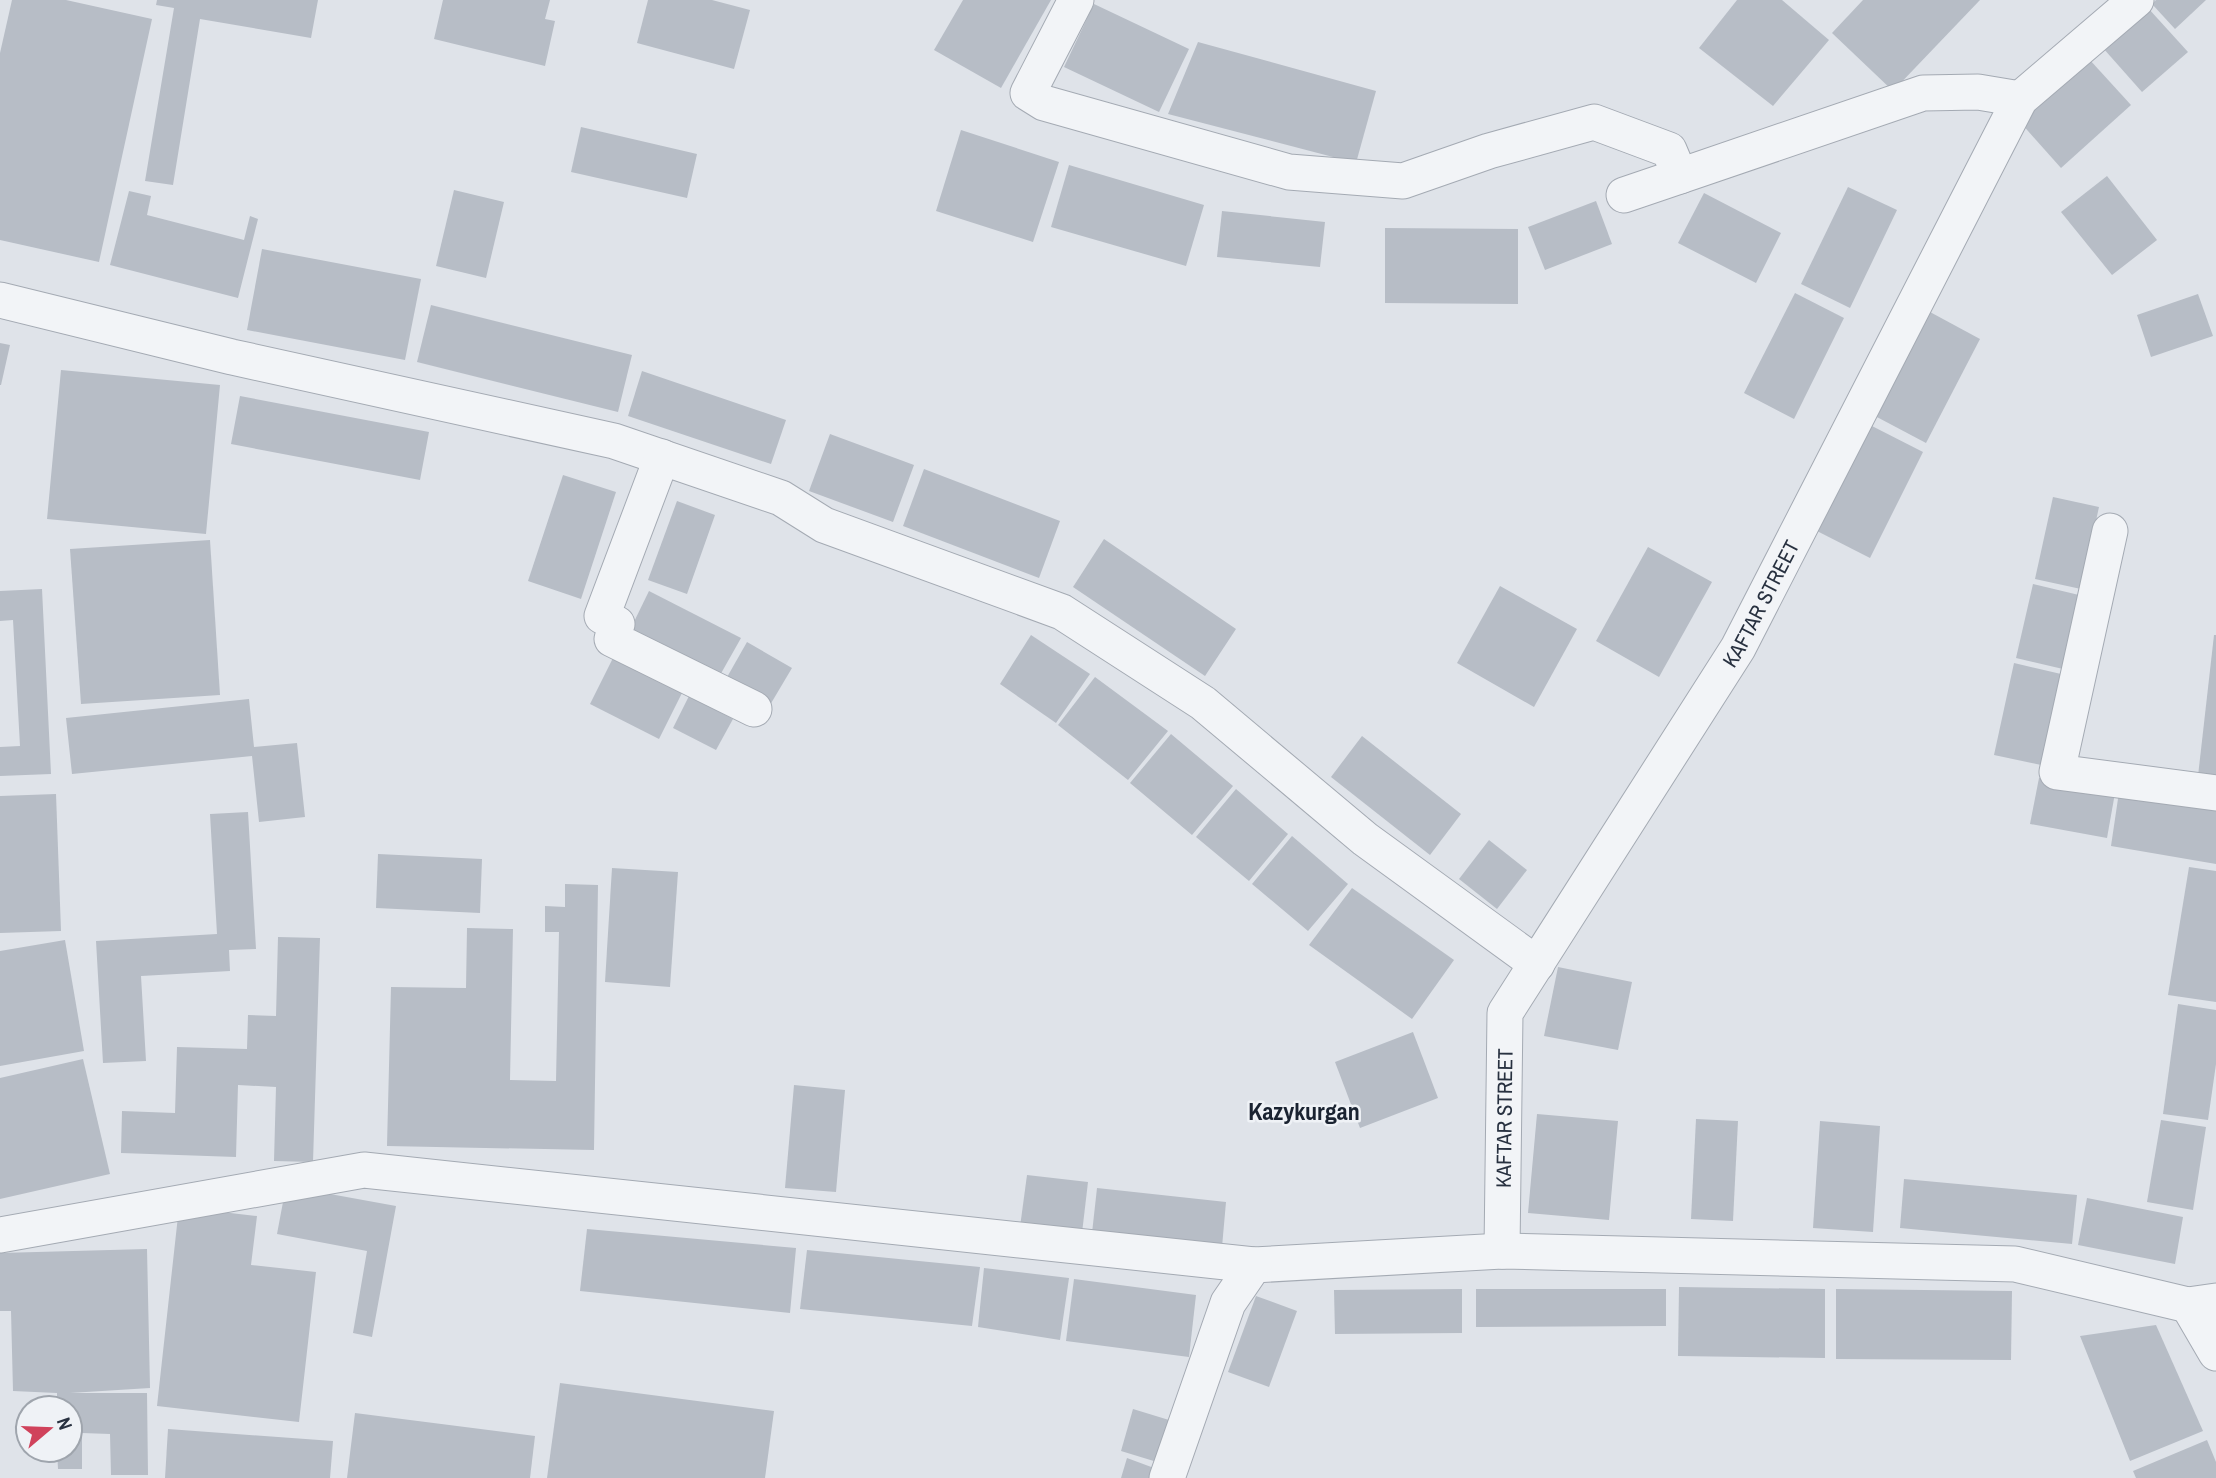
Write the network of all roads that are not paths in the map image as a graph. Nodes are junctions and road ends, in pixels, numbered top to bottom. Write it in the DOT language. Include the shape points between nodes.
graph roads {
  1 [pos="1076,0"];
  2 [pos="2136,0"];
  3 [pos="2020,99"];
  4 [pos="1680,176"];
  5 [pos="1624,195"];
  6 [pos="0,300"];
  7 [pos="662,457"];
  8 [pos="2110,531"];
  9 [pos="754,709"];
  10 [pos="2216,793"];
  11 [pos="1537,964"];
  12 [pos="0,1235"];
  13 [pos="1502,1251"];
  14 [pos="1254,1265"];
  15 [pos="2202,1303"];
  16 [pos="2216,1353"];
  17 [pos="1167,1478"];
  1 -- 4 [label="street" via="1028,93 1044,103 1289,172 1403,181 1594,122 1670,150"];
  2 -- 3 [label="street, KAFTAR STREET"];
  3 -- 4 [label="street" via="1978,92 1923,93"];
  3 -- 11 [label="street, KAFTAR STREET" via="1738,648"];
  4 -- 5 [label="street"];
  6 -- 7 [label="street" via="614,441"];
  7 -- 9 [label="street" via="602,616 617,624 612,639"];
  7 -- 11 [label="street" via="781,498 824,525 1062,612 1203,703 1365,839"];
  8 -- 10 [label="street" via="2057,772"];
  11 -- 13 [label="street, KAFTAR STREET" via="1505,1013"];
  12 -- 14 [label="street" via="364,1170"];
  13 -- 14 [label="street"];
  13 -- 15 [label="street" via="2015,1264"];
  14 -- 17 [label="street" via="1228,1303"];
  15 -- 16 [label="street"];
}
